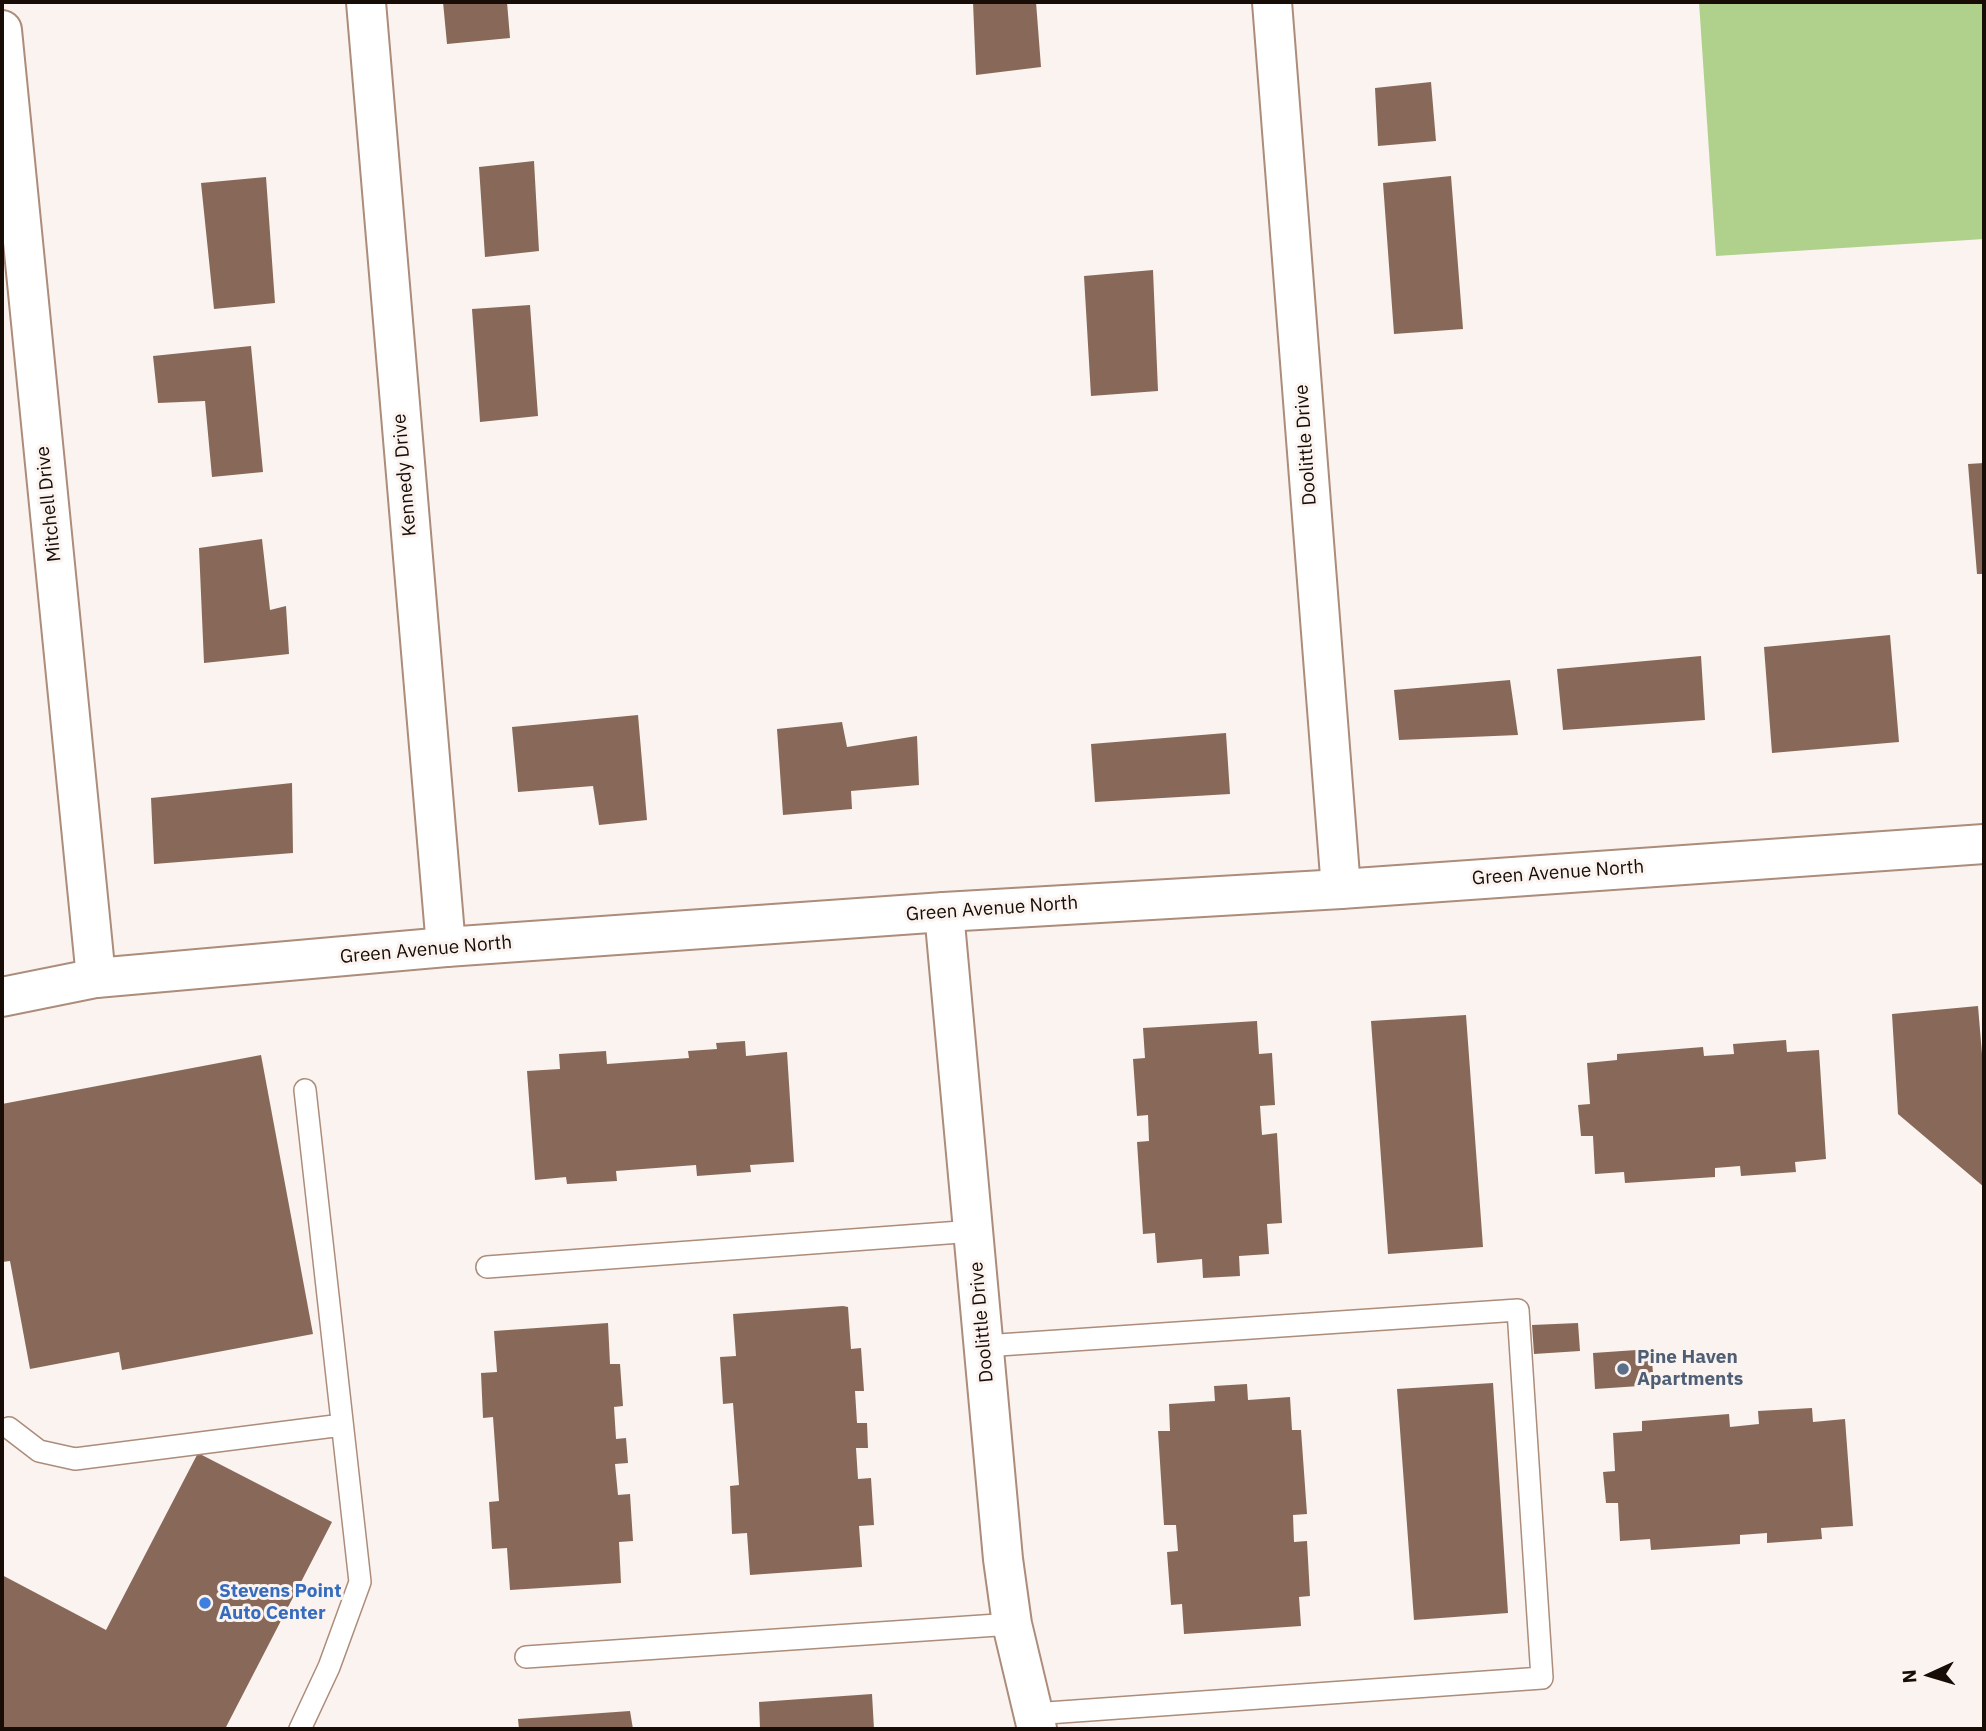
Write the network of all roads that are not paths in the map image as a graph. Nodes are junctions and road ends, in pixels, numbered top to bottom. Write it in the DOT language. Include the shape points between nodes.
graph roads {
  1 [pos="366,2"];
  2 [pos="1272,2"];
  3 [pos="2,30"];
  4 [pos="9,181"];
  5 [pos="1984,844"];
  6 [pos="1341,888"];
  7 [pos="944,912"];
  8 [pos="446,947"];
  9 [pos="96,978"];
  10 [pos="2,997"];
  11 [pos="305,1090"];
  12 [pos="974,1231"];
  13 [pos="487,1267"];
  14 [pos="984,1346"];
  15 [pos="342,1425"];
  16 [pos="4,1430"];
  17 [pos="1012,1624"];
  18 [pos="526,1657"];
  19 [pos="1035,1721"];
  20 [pos="300,1729"];
  1 -- 8 [label="street, Kennedy Drive"];
  2 -- 6 [label="street, Doolittle Drive"];
  3 -- 4 [label="street, Mitchell Drive"];
  4 -- 9 [label="street, Mitchell Drive"];
  5 -- 6 [label="street, Green Avenue North"];
  6 -- 7 [label="street, Green Avenue North"];
  7 -- 8 [label="street, Green Avenue North"];
  7 -- 12 [label="street, Doolittle Drive"];
  8 -- 9 [label="street, Green Avenue North"];
  9 -- 10 [label="street, Green Avenue North"];
  11 -- 15 [label="lane"];
  12 -- 13 [label="lane"];
  12 -- 14 [label="street, Doolittle Drive"];
  14 -- 17 [label="street, Doolittle Drive"];
  14 -- 19 [label="lane" via="1518,1310 1542,1678"];
  15 -- 16 [label="lane" via="75,1459 39,1451"];
  15 -- 20 [label="lane" via="360,1582"];
  17 -- 18 [label="lane"];
  17 -- 19 [label="street, Doolittle Drive"];
}
